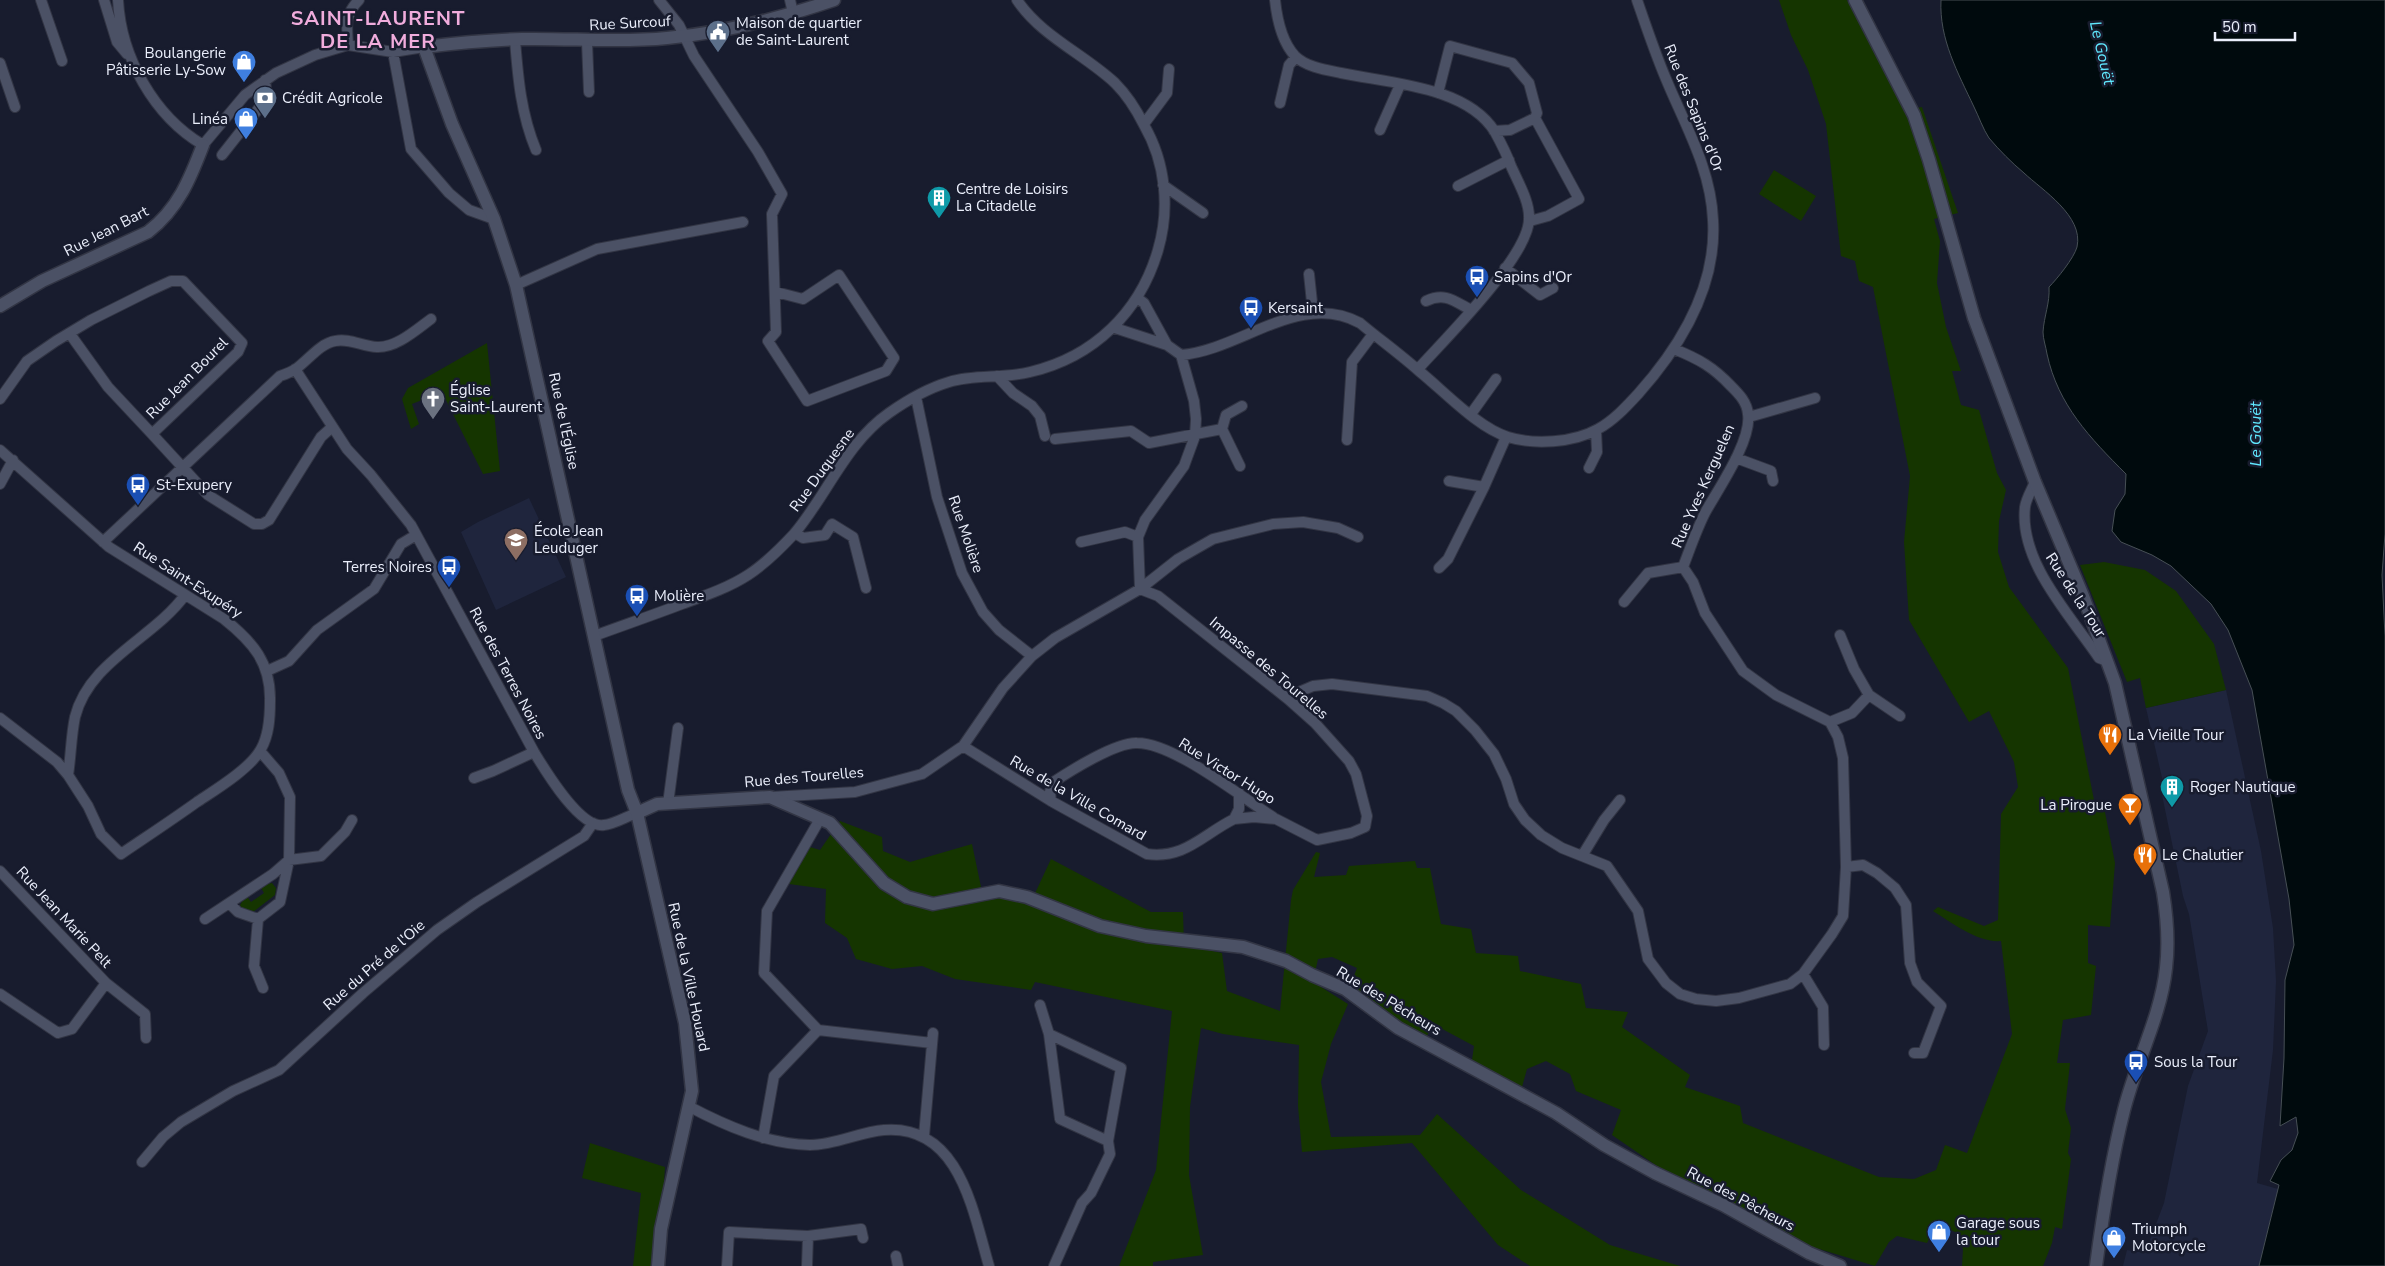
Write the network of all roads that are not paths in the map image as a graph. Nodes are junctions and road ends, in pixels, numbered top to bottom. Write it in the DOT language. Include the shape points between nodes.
graph roads {
  1 [pos="41,0"];
  2 [pos="104,0"];
  3 [pos="118,0"];
  4 [pos="359,0"];
  5 [pos="659,0"];
  6 [pos="790,0"];
  7 [pos="834,0"];
  8 [pos="1017,0"];
  9 [pos="1275,0"];
  10 [pos="1637,0"];
  11 [pos="1855,0"];
  12 [pos="794,13"];
  13 [pos="684,36"];
  14 [pos="515,40"];
  15 [pos="587,42"];
  16 [pos="348,45"];
  17 [pos="424,47"];
  18 [pos="393,52"];
  19 [pos="130,55"];
  20 [pos="1296,57"];
  21 [pos="62,61"];
  22 [pos="0,63"];
  23 [pos="1169,69"];
  24 [pos="265,80"];
  25 [pos="1400,85"];
  26 [pos="589,92"];
  27 [pos="1438,93"];
  28 [pos="1280,103"];
  29 [pos="15,107"];
  30 [pos="1535,118"];
  31 [pos="1144,124"];
  32 [pos="1380,130"];
  33 [pos="1494,131"];
  34 [pos="203,144"];
  35 [pos="536,150"];
  36 [pos="222,155"];
  37 [pos="1509,160"];
  38 [pos="1163,185"];
  39 [pos="1458,186"];
  40 [pos="1203,213"];
  41 [pos="494,219"];
  42 [pos="1530,220"];
  43 [pos="743,222"];
  44 [pos="1505,268"];
  45 [pos="1310,274"];
  46 [pos="516,285"];
  47 [pos="1553,288"];
  48 [pos="776,292"];
  49 [pos="1137,298"];
  50 [pos="1426,301"];
  51 [pos="0,306"];
  52 [pos="1471,310"];
  53 [pos="1313,312"];
  54 [pos="431,319"];
  55 [pos="1115,328"];
  56 [pos="70,334"];
  57 [pos="1373,334"];
  58 [pos="1168,345"];
  59 [pos="1674,349"];
  60 [pos="1181,355"];
  61 [pos="1418,369"];
  62 [pos="295,370"];
  63 [pos="997,376"];
  64 [pos="1496,379"];
  65 [pos="916,398"];
  66 [pos="1815,398"];
  67 [pos="0,399"];
  68 [pos="1242,406"];
  69 [pos="1471,414"];
  70 [pos="1749,417"];
  71 [pos="331,428"];
  72 [pos="1222,429"];
  73 [pos="1596,430"];
  74 [pos="152,434"];
  75 [pos="1195,436"];
  76 [pos="1506,437"];
  77 [pos="1347,440"];
  78 [pos="0,450"];
  79 [pos="1736,458"];
  80 [pos="13,460"];
  81 [pos="1240,466"];
  82 [pos="181,468"];
  83 [pos="1589,468"];
  84 [pos="1449,480"];
  85 [pos="1773,481"];
  86 [pos="2035,482"];
  87 [pos="0,484"];
  88 [pos="1484,487"];
  89 [pos="414,530"];
  90 [pos="795,533"];
  91 [pos="1138,537"];
  92 [pos="1358,537"];
  93 [pos="103,542"];
  94 [pos="1082,542"];
  95 [pos="1683,567"];
  96 [pos="1439,568"];
  97 [pos="866,588"];
  98 [pos="1140,589"];
  99 [pos="185,595"];
  100 [pos="1624,602"];
  101 [pos="1840,635"];
  102 [pos="594,636"];
  103 [pos="1032,656"];
  104 [pos="2107,661"];
  105 [pos="267,671"];
  106 [pos="1869,695"];
  107 [pos="1288,700"];
  108 [pos="1900,716"];
  109 [pos="0,718"];
  110 [pos="1830,722"];
  111 [pos="678,728"];
  112 [pos="963,746"];
  113 [pos="260,751"];
  114 [pos="534,752"];
  115 [pos="68,775"];
  116 [pos="474,778"];
  117 [pos="1018,780"];
  118 [pos="1052,783"];
  119 [pos="1239,793"];
  120 [pos="770,797"];
  121 [pos="1620,800"];
  122 [pos="1051,801"];
  123 [pos="668,804"];
  124 [pos="637,812"];
  125 [pos="820,819"];
  126 [pos="1234,819"];
  127 [pos="1276,819"];
  128 [pos="352,820"];
  129 [pos="593,823"];
  130 [pos="1317,840"];
  131 [pos="1582,856"];
  132 [pos="290,860"];
  133 [pos="1846,867"];
  134 [pos="0,871"];
  135 [pos="230,904"];
  136 [pos="205,919"];
  137 [pos="258,919"];
  138 [pos="1803,974"];
  139 [pos="106,983"];
  140 [pos="263,988"];
  141 [pos="0,994"];
  142 [pos="1040,1005"];
  143 [pos="818,1030"];
  144 [pos="1049,1034"];
  145 [pos="146,1038"];
  146 [pos="1824,1045"];
  147 [pos="1914,1053"];
  148 [pos="688,1106"];
  149 [pos="924,1136"];
  150 [pos="763,1138"];
  151 [pos="1108,1141"];
  152 [pos="142,1162"];
  153 [pos="808,1236"];
  154 [pos="863,1238"];
  155 [pos="658,1266"];
  156 [pos="727,1266"];
  157 [pos="807,1266"];
  158 [pos="989,1266"];
  159 [pos="1054,1266"];
  160 [pos="1840,1266"];
  161 [pos="2096,1266"];
  1 -- 21 [label="street"];
  2 -- 19 [label="street" via="117,42 125,54"];
  3 -- 19 [label="street" via="118,14"];
  4 -- 16 [label="street" via="351,8 346,21"];
  5 -- 13 [label="street"];
  6 -- 12 [label="street"];
  7 -- 12 [label="street, Rue Surcouf"];
  8 -- 31 [label="street, Rue Duquesne" via="1033,20 1116,84"];
  9 -- 20 [label="street" via="1284,37"];
  10 -- 59 [label="street, Rue des Sapins d'Or" via="1664,77 1708,178 1714,220 1703,290"];
  11 -- 86 [label="street" via="1914,115 1974,318"];
  12 -- 13 [label="street, Rue Surcouf"];
  13 -- 15 [label="street, Rue Surcouf"];
  13 -- 48 [label="street" via="782,194 772,214"];
  14 -- 15 [label="street, Rue Surcouf"];
  14 -- 17 [label="street, Rue Surcouf"];
  14 -- 35 [label="street" via="519,93 526,128"];
  15 -- 26 [label="street"];
  16 -- 18 [label="street, Rue Jean Bart"];
  16 -- 24 [label="street, Rue Jean Bart" via="315,54"];
  17 -- 18 [label="street, Rue Jean Bart"];
  17 -- 41 [label="street, Rue de l'Église" via="452,124"];
  18 -- 41 [label="street" via="411,148 450,193 470,210"];
  19 -- 34 [label="street" via="161,109 183,131"];
  20 -- 25 [label="street" via="1323,69"];
  20 -- 28 [label="street" via="1289,65"];
  22 -- 29 [label="street"];
  23 -- 31 [label="street" via="1167,93"];
  24 -- 34 [label="street, Rue Jean Bart" via="237,103"];
  24 -- 36 [label="street" via="266,98"];
  25 -- 27 [label="street"];
  25 -- 32 [label="street"];
  27 -- 30 [label="street" via="1450,46 1512,62 1529,83 1537,112"];
  27 -- 33 [label="street" via="1473,110"];
  30 -- 33 [label="street" via="1510,130"];
  30 -- 42 [label="street" via="1579,199 1548,216"];
  31 -- 38 [label="street, Rue Duquesne" via="1154,147"];
  33 -- 37 [label="street"];
  34 -- 51 [label="street, Rue Jean Bart" via="190,181 161,222 148,232 42,281"];
  37 -- 39 [label="street"];
  37 -- 42 [label="street"];
  38 -- 40 [label="street"];
  38 -- 49 [label="street, Rue Duquesne" via="1164,217 1160,243 1153,268"];
  41 -- 46 [label="street, Rue de l'Église"];
  42 -- 44 [label="street" via="1518,252"];
  43 -- 46 [label="street" via="597,249"];
  44 -- 47 [label="street" via="1540,295"];
  44 -- 52 [label="street"];
  45 -- 53 [label="street"];
  46 -- 102 [label="street, Rue de l'Église"];
  48 -- 48 [label="street" via="776,332 768,341 807,401 886,371 894,358 839,275 803,299"];
  49 -- 55 [label="street, Rue Duquesne"];
  49 -- 58 [label="street" via="1144,303"];
  50 -- 52 [label="street" via="1437,296"];
  52 -- 61 [label="street"];
  53 -- 57 [label="street, Rue des Sapins d'Or" via="1346,315"];
  53 -- 60 [label="street, Rue des Sapins d'Or" via="1200,353"];
  54 -- 62 [label="street" via="392,344 377,347 347,340 333,341"];
  55 -- 58 [label="street"];
  55 -- 63 [label="street, Rue Duquesne" via="1056,363 1029,373"];
  56 -- 67 [label="street, Rue Jean Bourel" via="26,361"];
  56 -- 74 [label="street, Rue Jean Bourel" via="108,387"];
  56 -- 74 [label="street, Rue Jean Bourel" via="149,291 172,281 183,281 242,344 238,352"];
  57 -- 61 [label="street, Rue des Sapins d'Or"];
  57 -- 77 [label="street" via="1352,362"];
  58 -- 60 [label="street"];
  59 -- 70 [label="street, Rue Yves Kerguelen" via="1700,359 1719,373 1742,398"];
  59 -- 73 [label="street, Rue des Sapins d'Or" via="1624,409"];
  60 -- 75 [label="street" via="1194,401"];
  61 -- 69 [label="street, Rue des Sapins d'Or"];
  62 -- 71 [label="street, Rue des Terres Noires"];
  62 -- 82 [label="street" via="280,376"];
  63 -- 65 [label="street, Rue Duquesne" via="949,381"];
  63 -- 75 [label="street" via="1032,406 1050,437 1131,431 1149,443"];
  64 -- 69 [label="street"];
  65 -- 90 [label="street, Rue Duquesne" via="890,412 859,441"];
  65 -- 103 [label="street, Rue Molière" via="937,497 962,573 984,612 999,630"];
  66 -- 70 [label="street, Rue Yves Kerguelen"];
  68 -- 72 [label="street" via="1226,415"];
  69 -- 76 [label="street, Rue des Sapins d'Or"];
  70 -- 79 [label="street, Rue Yves Kerguelen"];
  71 -- 82 [label="street, Rue Jean Bourel" via="321,437 269,520 262,524 254,524 208,495"];
  71 -- 89 [label="street, Rue des Terres Noires"];
  72 -- 75 [label="street"];
  72 -- 81 [label="street"];
  73 -- 76 [label="street, Rue des Sapins d'Or" via="1549,441 1526,442"];
  73 -- 83 [label="street" via="1598,452"];
  74 -- 82 [label="street, Rue Jean Bourel"];
  75 -- 91 [label="street" via="1184,466 1145,520"];
  76 -- 88 [label="street"];
  78 -- 80 [label="street, Rue Saint-Exupéry"];
  79 -- 85 [label="street" via="1771,471"];
  79 -- 95 [label="street, Rue Yves Kerguelen" via="1705,513"];
  80 -- 87 [label="street"];
  80 -- 93 [label="street, Rue Saint-Exupéry"];
  82 -- 93 [label="street"];
  84 -- 88 [label="street"];
  86 -- 104 [label="street"];
  86 -- 104 [label="street, Rue de la Tour" via="2025,505 2026,534 2032,555 2045,581 2099,658"];
  88 -- 96 [label="street" via="1448,559"];
  89 -- 105 [label="street" via="401,544 374,589 317,630 289,660"];
  89 -- 114 [label="street, Rue des Terres Noires"];
  90 -- 97 [label="street, Rue Duquesne" via="803,538 825,535 832,524 853,537"];
  90 -- 102 [label="street, Rue Duquesne" via="747,576 714,592"];
  91 -- 94 [label="street" via="1125,532"];
  91 -- 98 [label="street"];
  92 -- 98 [label="street, Rue des Tourelles" via="1338,528 1303,522 1273,524 1213,539 1178,559"];
  93 -- 99 [label="street, Rue Saint-Exupéry"];
  95 -- 100 [label="street, Rue Yves Kerguelen" via="1648,573"];
  95 -- 110 [label="street, Rue Yves Kerguelen" via="1693,582 1705,613 1743,671 1776,695"];
  98 -- 103 [label="street, Rue des Tourelles" via="1055,638"];
  98 -- 107 [label="street, Impasse des Tourelles" via="1158,596"];
  99 -- 105 [label="street, Rue Saint-Exupéry" via="240,632 259,654"];
  99 -- 115 [label="street" via="108,665 84,695 76,716"];
  101 -- 106 [label="street"];
  102 -- 124 [label="street, Rue de l'Église" via="628,790"];
  103 -- 112 [label="street, Rue des Tourelles" via="1003,688"];
  104 -- 161 [label="street" via="2122,709 2163,892 2167,951 2157,1006 2125,1107 2108,1178"];
  105 -- 113 [label="street, Rue Saint-Exupéry" via="270,717"];
  106 -- 108 [label="street"];
  106 -- 110 [label="street" via="1852,713"];
  107 -- 130 [label="street, Impasse des Tourelles" via="1348,761 1356,774 1367,816 1364,827"];
  107 -- 131 [label="street" via="1313,686 1332,684 1427,696 1443,703 1456,711 1494,754 1514,804 1525,820 1542,836"];
  109 -- 115 [label="street" via="58,762"];
  110 -- 133 [label="street" via="1843,758"];
  111 -- 123 [label="street"];
  112 -- 117 [label="street, Rue de la Ville Comard"];
  112 -- 120 [label="street, Rue des Tourelles" via="922,774 879,786 855,792"];
  113 -- 115 [label="street" via="234,777 121,854 101,834"];
  113 -- 132 [label="street" via="279,773 290,797"];
  114 -- 116 [label="street"];
  114 -- 129 [label="street, Rue des Terres Noires" via="556,787"];
  117 -- 118 [label="street" via="1037,785"];
  117 -- 122 [label="street, Rue de la Ville Comard"];
  118 -- 119 [label="street, Rue Victor Hugo" via="1100,754 1136,742 1159,747"];
  118 -- 122 [label="street"];
  119 -- 126 [label="street" via="1239,809"];
  119 -- 127 [label="street, Rue Victor Hugo"];
  120 -- 123 [label="street, Rue des Tourelles"];
  120 -- 125 [label="street, Rue des Pêcheurs"];
  121 -- 131 [label="street"];
  122 -- 126 [label="street, Rue de la Ville Comard" via="1147,854 1163,856 1177,854"];
  123 -- 124 [label="street, Rue des Tourelles" via="657,804"];
  124 -- 129 [label="street" via="604,826"];
  124 -- 148 [label="street, Rue de la Ville Houard" via="685,1023 692,1091"];
  125 -- 143 [label="street" via="767,911 764,973"];
  125 -- 160 [label="street, Rue des Pêcheurs" via="830,823 884,883 907,897 933,904 999,891 1027,897 1100,926 1146,936 1243,947 1286,961 1344,989 1398,1028 1556,1112 1604,1145 1809,1253"];
  126 -- 127 [label="street, Rue de la Ville Comard" via="1254,816"];
  127 -- 130 [label="street, Rue de la Ville Comard"];
  128 -- 132 [label="street" via="345,832 320,856"];
  129 -- 152 [label="street, Rue du Pré de l'Oie" via="584,836 437,930 279,1070 233,1091 181,1122"];
  131 -- 138 [label="street" via="1607,866 1617,878 1638,911 1648,959 1666,983 1680,994 1716,1002 1790,984"];
  132 -- 135 [label="street"];
  132 -- 137 [label="street" via="280,902"];
  133 -- 138 [label="street" via="1843,916"];
  133 -- 147 [label="street" via="1863,865 1877,873 1895,888 1906,905 1910,963 1917,982 1941,1006 1923,1053"];
  134 -- 139 [label="street, Rue Jean Marie Pelt"];
  135 -- 136 [label="street"];
  135 -- 137 [label="street" via="238,912"];
  137 -- 140 [label="street" via="254,966"];
  138 -- 146 [label="street" via="1823,1007"];
  139 -- 141 [label="street, Rue Jean Marie Pelt" via="72,1029 58,1033"];
  139 -- 145 [label="street, Rue Jean Marie Pelt" via="145,1014"];
  142 -- 144 [label="street"];
  143 -- 149 [label="street" via="932,1038"];
  143 -- 150 [label="street" via="774,1076"];
  144 -- 151 [label="street" via="1060,1119"];
  144 -- 151 [label="street" via="1121,1068"];
  148 -- 150 [label="street" via="733,1128"];
  148 -- 155 [label="street, Rue de la Ville Houard" via="661,1229"];
  149 -- 150 [label="street" via="886,1129 810,1145"];
  149 -- 158 [label="street" via="961,1175"];
  151 -- 159 [label="street" via="1110,1154 1091,1193 1082,1203"];
  153 -- 154 [label="street" via="861,1229"];
  153 -- 156 [label="street" via="729,1232"];
  153 -- 157 [label="street"];
}
